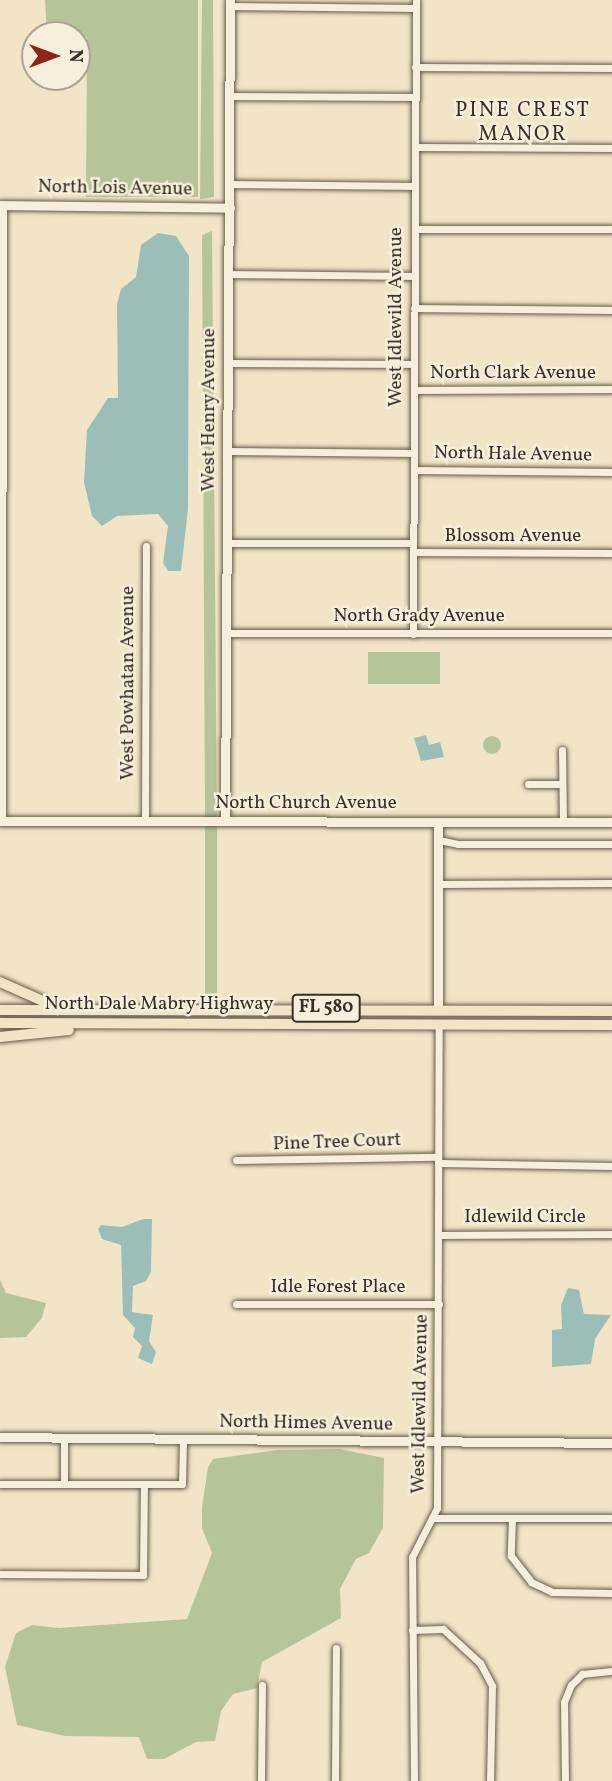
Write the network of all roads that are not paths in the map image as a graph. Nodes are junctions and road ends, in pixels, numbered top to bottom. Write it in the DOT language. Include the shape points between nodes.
graph roads {
  1 [pos="230,3"];
  2 [pos="416,4"];
  3 [pos="415,66"];
  4 [pos="612,68"];
  5 [pos="229,96"];
  6 [pos="415,97"];
  7 [pos="415,147"];
  8 [pos="612,148"];
  9 [pos="230,184"];
  10 [pos="415,186"];
  11 [pos="1,205"];
  12 [pos="230,208"];
  13 [pos="415,229"];
  14 [pos="612,229"];
  15 [pos="229,274"];
  16 [pos="415,276"];
  17 [pos="414,308"];
  18 [pos="612,310"];
  19 [pos="228,363"];
  20 [pos="414,364"];
  21 [pos="612,388"];
  22 [pos="414,390"];
  23 [pos="228,451"];
  24 [pos="414,453"];
  25 [pos="414,470"];
  26 [pos="612,472"];
  27 [pos="227,543"];
  28 [pos="146,545"];
  29 [pos="413,547"];
  30 [pos="612,553"];
  31 [pos="226,633"];
  32 [pos="612,633"];
  33 [pos="413,634"];
  34 [pos="562,750"];
  35 [pos="528,784"];
  36 [pos="562,785"];
  37 [pos="1,821"];
  38 [pos="225,821"];
  39 [pos="563,821"];
  40 [pos="145,822"];
  41 [pos="439,822"];
  42 [pos="612,822"];
  43 [pos="439,840"];
  44 [pos="612,844"];
  45 [pos="612,883"];
  46 [pos="438,884"];
  47 [pos="0,982"];
  48 [pos="245,1008"];
  49 [pos="360,1008"];
  50 [pos="438,1008"];
  51 [pos="475,1009"];
  52 [pos="0,1010"];
  53 [pos="84,1010"];
  54 [pos="565,1010"];
  55 [pos="612,1011"];
  56 [pos="612,1018"];
  57 [pos="285,1021"];
  58 [pos="439,1022"];
  59 [pos="0,1023"];
  60 [pos="361,1023"];
  61 [pos="537,1024"];
  62 [pos="114,1025"];
  63 [pos="607,1025"];
  64 [pos="192,1026"];
  65 [pos="0,1037"];
  66 [pos="236,1160"];
  67 [pos="439,1160"];
  68 [pos="612,1166"];
  69 [pos="612,1234"];
  70 [pos="438,1235"];
  71 [pos="236,1304"];
  72 [pos="439,1304"];
  73 [pos="0,1437"];
  74 [pos="64,1439"];
  75 [pos="183,1440"];
  76 [pos="437,1443"];
  77 [pos="612,1443"];
  78 [pos="64,1483"];
  79 [pos="0,1484"];
  80 [pos="144,1485"];
  81 [pos="432,1518"];
  82 [pos="512,1518"];
  83 [pos="612,1518"];
  84 [pos="0,1574"];
  85 [pos="612,1592"];
  86 [pos="412,1630"];
  87 [pos="336,1648"];
  88 [pos="612,1671"];
  89 [pos="262,1685"];
  90 [pos="261,1781"];
  91 [pos="335,1781"];
  92 [pos="414,1781"];
  93 [pos="490,1781"];
  94 [pos="565,1781"];
  1 -- 2 [label="street"];
  1 -- 5 [label="street, West Henry Avenue"];
  2 -- 3 [label="street, West Idlewild Avenue"];
  3 -- 4 [label="street"];
  3 -- 6 [label="street, West Idlewild Avenue"];
  5 -- 6 [label="street"];
  5 -- 9 [label="street, West Henry Avenue"];
  6 -- 7 [label="street, West Idlewild Avenue"];
  7 -- 8 [label="street"];
  7 -- 10 [label="street, West Idlewild Avenue"];
  9 -- 10 [label="street"];
  9 -- 12 [label="street, West Henry Avenue"];
  10 -- 13 [label="street, West Idlewild Avenue"];
  11 -- 12 [label="street, North Lois Avenue"];
  11 -- 37 [label="street"];
  12 -- 15 [label="street, West Henry Avenue"];
  13 -- 14 [label="street"];
  13 -- 16 [label="street, West Idlewild Avenue"];
  15 -- 16 [label="street"];
  15 -- 19 [label="street, West Henry Avenue"];
  16 -- 17 [label="street, West Idlewild Avenue"];
  17 -- 18 [label="street"];
  17 -- 20 [label="street, West Idlewild Avenue"];
  19 -- 20 [label="street, North Clark Avenue"];
  19 -- 23 [label="street, West Henry Avenue"];
  20 -- 22 [label="street, West Idlewild Avenue"];
  21 -- 22 [label="street, North Clark Avenue"];
  22 -- 24 [label="street, West Idlewild Avenue"];
  23 -- 24 [label="street, North Hale Avenue"];
  23 -- 27 [label="street, West Henry Avenue"];
  24 -- 25 [label="street, West Idlewild Avenue"];
  25 -- 26 [label="street, North Hale Avenue"];
  25 -- 29 [label="street, West Idlewild Avenue"];
  27 -- 29 [label="street, Blossom Avenue"];
  27 -- 31 [label="street, West Henry Avenue"];
  28 -- 40 [label="street, West Powhatan Avenue"];
  29 -- 30 [label="street, Blossom Avenue"];
  29 -- 33 [label="street, West Idlewild Avenue"];
  31 -- 33 [label="street, North Grady Avenue"];
  31 -- 38 [label="street, West Henry Avenue"];
  32 -- 33 [label="street, North Grady Avenue"];
  34 -- 36 [label="street"];
  35 -- 36 [label="street"];
  36 -- 39 [label="street"];
  37 -- 40 [label="street, North Church Avenue"];
  38 -- 40 [label="street, North Church Avenue"];
  38 -- 41 [label="street, North Church Avenue"];
  39 -- 41 [label="street, North Church Avenue"];
  39 -- 42 [label="street, North Church Avenue"];
  41 -- 43 [label="street"];
  43 -- 44 [label="street" via="458,844"];
  43 -- 46 [label="street"];
  45 -- 46 [label="street"];
  46 -- 50 [label="street"];
  47 -- 53 [label="main road, FL 580" via="39,1002"];
  48 -- 49 [label="main road, North Dale Mabry Highway / FL 580"];
  48 -- 53 [label="main road, North Dale Mabry Highway / FL 580"];
  48 -- 64 [label="main road"];
  49 -- 50 [label="main road, North Dale Mabry Highway / FL 580"];
  49 -- 57 [label="main road" via="295,1014"];
  50 -- 51 [label="main road, North Dale Mabry Highway / FL 580"];
  50 -- 60 [label="main road" via="429,1014 384,1015"];
  51 -- 54 [label="main road, North Dale Mabry Highway / FL 580"];
  51 -- 58 [label="main road"];
  52 -- 53 [label="main road, North Dale Mabry Highway"];
  54 -- 55 [label="main road, North Dale Mabry Highway / FL 580"];
  54 -- 61 [label="main road"];
  56 -- 63 [label="main road"];
  57 -- 60 [label="main road, North Dale Mabry Highway / FL 580"];
  57 -- 64 [label="main road, North Dale Mabry Highway / FL 580"];
  58 -- 60 [label="main road, North Dale Mabry Highway / FL 580"];
  58 -- 61 [label="main road, North Dale Mabry Highway / FL 580"];
  58 -- 67 [label="street, West Idlewild Avenue"];
  59 -- 62 [label="main road, North Dale Mabry Highway / FL 580"];
  61 -- 63 [label="main road, North Dale Mabry Highway / FL 580"];
  62 -- 64 [label="main road, North Dale Mabry Highway / FL 580"];
  62 -- 65 [label="main road"];
  66 -- 67 [label="street, Pine Tree Court"];
  67 -- 68 [label="street"];
  67 -- 70 [label="street, West Idlewild Avenue"];
  69 -- 70 [label="street, Idlewild Circle"];
  70 -- 72 [label="street, West Idlewild Avenue"];
  71 -- 72 [label="street, Idle Forest Place"];
  72 -- 76 [label="street, West Idlewild Avenue"];
  73 -- 74 [label="street, North Himes Avenue"];
  74 -- 75 [label="street, North Himes Avenue"];
  74 -- 78 [label="street"];
  75 -- 76 [label="street, North Himes Avenue"];
  75 -- 80 [label="street" via="182,1484"];
  76 -- 77 [label="street, North Himes Avenue"];
  76 -- 81 [label="street, West Idlewild Avenue" via="437,1508"];
  78 -- 79 [label="street"];
  78 -- 80 [label="street"];
  80 -- 84 [label="street" via="144,1575"];
  81 -- 82 [label="street"];
  81 -- 86 [label="street, West Idlewild Avenue" via="412,1557"];
  82 -- 83 [label="street"];
  82 -- 85 [label="street" via="511,1556 531,1582 552,1592"];
  86 -- 92 [label="street, West Idlewild Avenue"];
  86 -- 93 [label="street" via="443,1629 480,1663 492,1686"];
  87 -- 91 [label="street"];
  88 -- 94 [label="street" via="582,1674 570,1685 564,1702"];
  89 -- 90 [label="street"];
}
